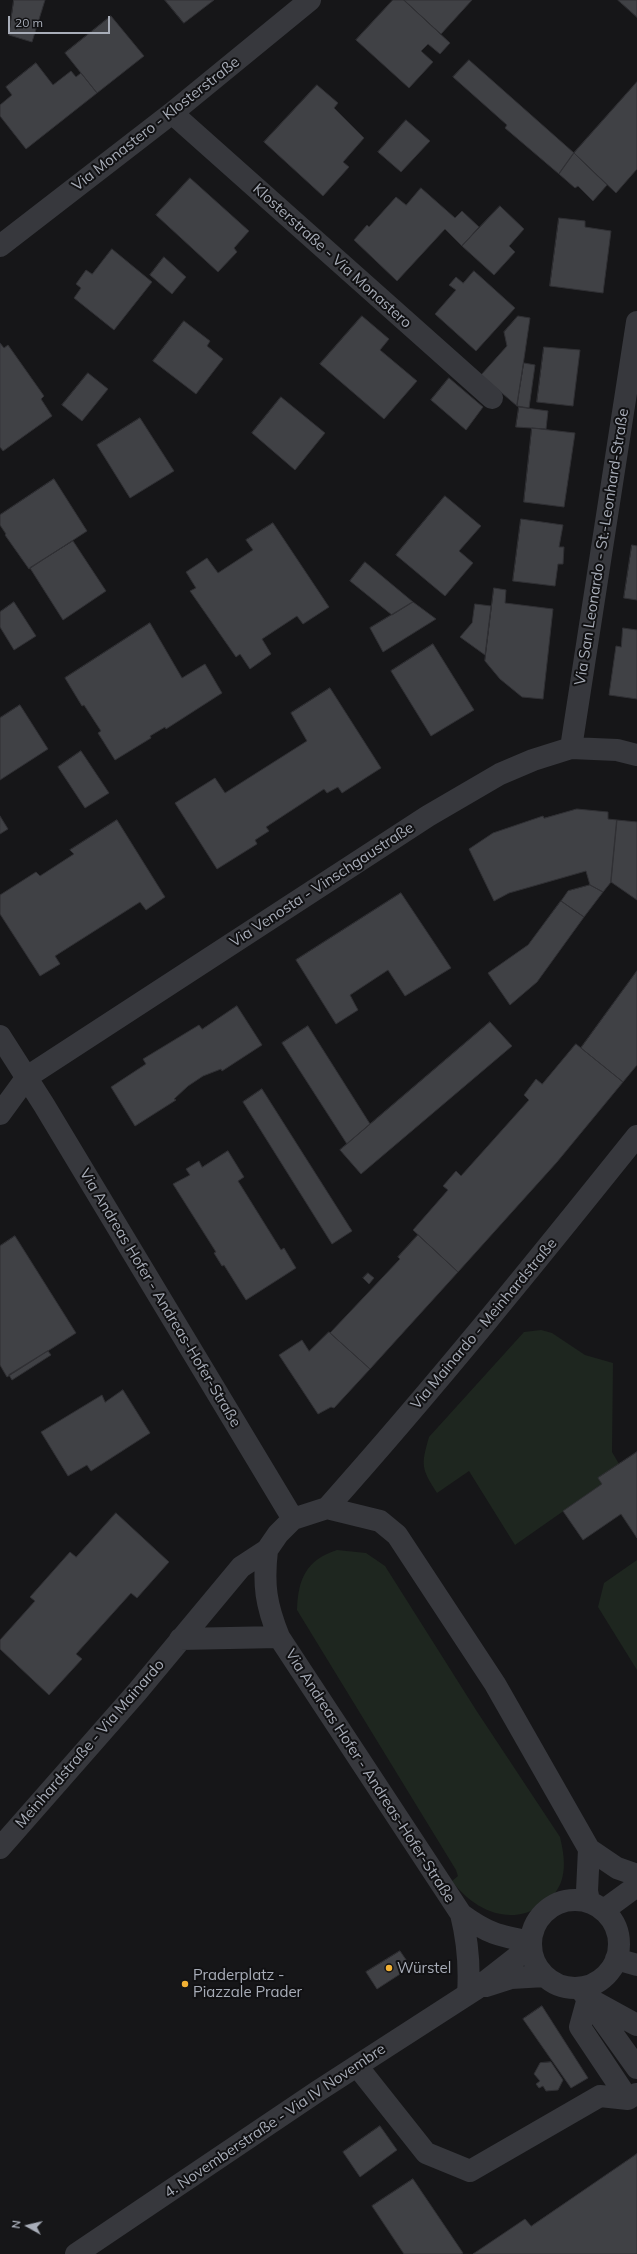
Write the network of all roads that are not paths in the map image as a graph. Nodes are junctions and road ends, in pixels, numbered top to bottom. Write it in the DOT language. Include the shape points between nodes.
graph roads {
  1 [pos="310,0"];
  2 [pos="172,113"];
  3 [pos="0,246"];
  4 [pos="637,322"];
  5 [pos="492,398"];
  6 [pos="571,748"];
  7 [pos="637,755"];
  8 [pos="0,1036"];
  9 [pos="27,1077"];
  10 [pos="0,1114"];
  11 [pos="637,1136"];
  12 [pos="327,1508"];
  13 [pos="292,1519"];
  14 [pos="267,1550"];
  15 [pos="279,1637"];
  16 [pos="180,1640"];
  17 [pos="0,1848"];
  18 [pos="589,1849"];
  19 [pos="637,1875"];
  20 [pos="637,1886"];
  21 [pos="597,1906"];
  22 [pos="462,1914"];
  23 [pos="531,1944"];
  24 [pos="616,1959"];
  25 [pos="637,1965"];
  26 [pos="545,1976"];
  27 [pos="472,1991"];
  28 [pos="583,1993"];
  29 [pos="637,2025"];
  30 [pos="357,2066"];
  31 [pos="637,2068"];
  32 [pos="633,2096"];
  33 [pos="76,2254"];
  1 -- 2 [label="street, Via Monastero - Klosterstraße"];
  2 -- 3 [label="street, Via Monastero - Klosterstraße"];
  2 -- 5 [label="street, Klosterstraße - Via Monastero"];
  4 -- 6 [label="street, Via San Leonardo - St.-Leonhard-Straße"];
  6 -- 7 [label="street, Via Venosta - Vinschgaustraße" via="617,750"];
  6 -- 9 [label="street, Via Venosta - Vinschgaustraße" via="520,765 468,792"];
  8 -- 9 [label="street, Via Andreas Hofer - Andreas-Hofer-Straße"];
  9 -- 10 [label="street"];
  9 -- 13 [label="street, Via Andreas Hofer - Andreas-Hofer-Straße"];
  11 -- 12 [label="street, Via Mainardo - Meinhardstraße" via="506,1299 388,1440"];
  12 -- 13 [label="street"];
  12 -- 18 [label="street" via="380,1521 397,1536 495,1684"];
  13 -- 14 [label="street"];
  14 -- 15 [label="street, Via Andreas Hofer - Andreas-Hofer-Straße" via="265,1595"];
  14 -- 16 [label="street" via="241,1567"];
  15 -- 16 [label="street, Via Andreas Hofer - Andreas-Hofer-Straße"];
  15 -- 22 [label="street, Via Andreas Hofer - Andreas-Hofer-Straße"];
  16 -- 17 [label="street, Meinhardstraße - Via Mainardo"];
  18 -- 19 [label="street" via="617,1868"];
  18 -- 21 [label="street" via="587,1891"];
  20 -- 21 [label="street"];
  21 -- 23 [label="street" via="569,1900 560,1902 547,1910 534,1928"];
  21 -- 24 [label="street" via="617,1930 619,1944"];
  22 -- 23 [label="street" via="479,1928 494,1935"];
  22 -- 27 [label="street" via="468,1942"];
  23 -- 26 [label="street" via="536,1964"];
  23 -- 27 [label="street, 4. Novemberstraße - Via IV Novembre"];
  24 -- 25 [label="street"];
  24 -- 28 [label="street" via="603,1978"];
  26 -- 27 [label="street, 4. Novemberstraße - Via IV Novembre" via="511,1978"];
  26 -- 28 [label="street" via="559,1985"];
  27 -- 30 [label="street, 4. Novemberstraße - Via IV Novembre"];
  28 -- 29 [label="street"];
  28 -- 31 [label="street"];
  28 -- 32 [label="street" via="580,2027"];
  30 -- 32 [label="street" via="426,2153 470,2171 600,2096"];
  30 -- 33 [label="street, 4. Novemberstraße - Via IV Novembre"];
}
